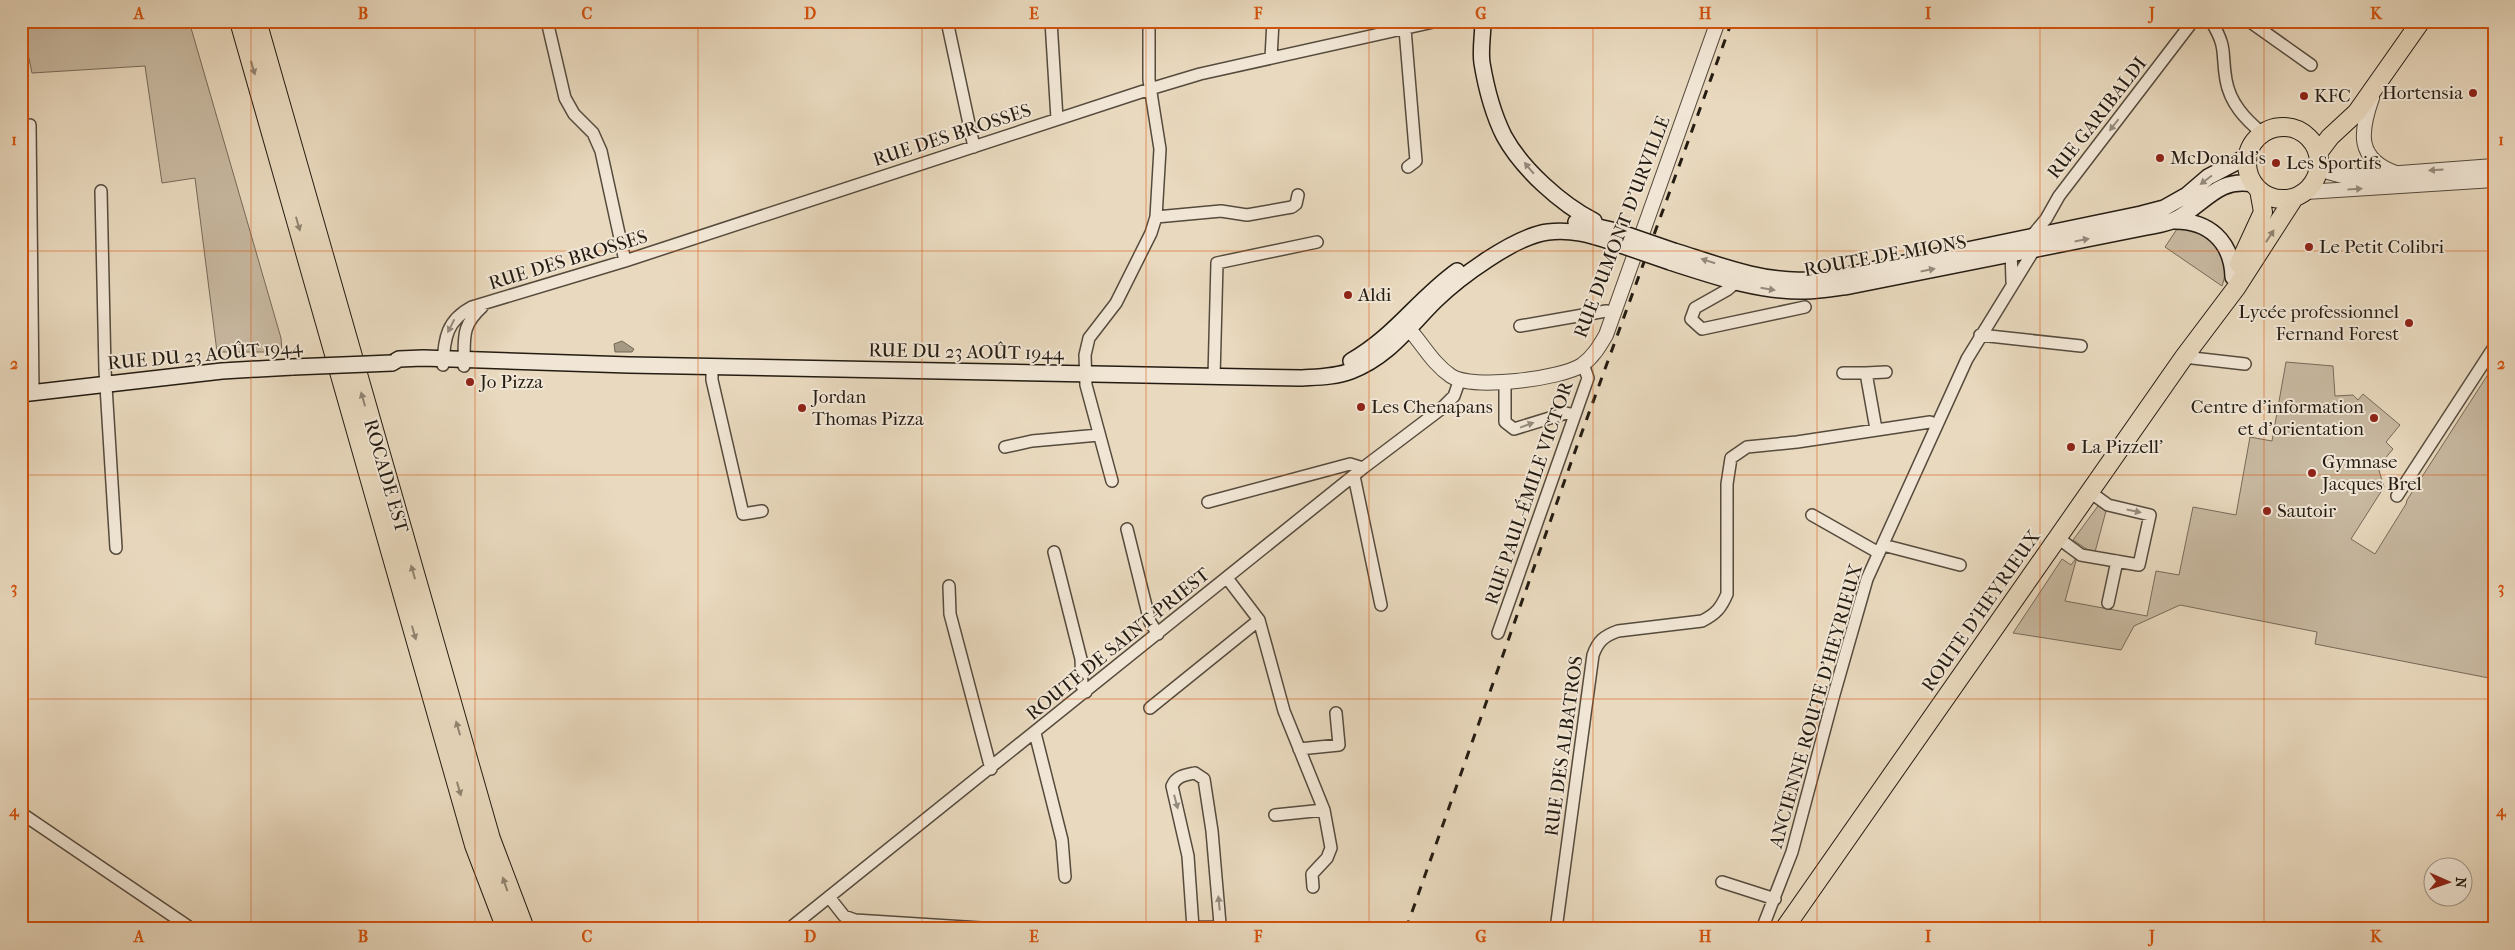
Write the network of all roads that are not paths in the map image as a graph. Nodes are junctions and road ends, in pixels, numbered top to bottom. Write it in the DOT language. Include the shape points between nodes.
graph roads {
  1 [pos="240,21"];
  2 [pos="256,21"];
  3 [pos="547,21"];
  4 [pos="947,21"];
  5 [pos="1051,21"];
  6 [pos="1149,21"];
  7 [pos="1273,21"];
  8 [pos="1438,21"];
  9 [pos="1483,21"];
  10 [pos="1718,21"];
  11 [pos="2193,21"];
  12 [pos="2210,21"];
  13 [pos="2249,21"];
  14 [pos="2421,21"];
  15 [pos="1405,29"];
  16 [pos="1271,58"];
  17 [pos="2311,65"];
  18 [pos="2377,84"];
  19 [pos="1150,89"];
  20 [pos="1057,119"];
  21 [pos="30,126"];
  22 [pos="2262,133"];
  23 [pos="2306,134"];
  24 [pos="974,147"];
  25 [pos="2248,156"];
  26 [pos="2319,160"];
  27 [pos="2494,166"];
  28 [pos="1408,167"];
  29 [pos="2397,173"];
  30 [pos="2494,180"];
  31 [pos="2256,187"];
  32 [pos="102,191"];
  33 [pos="1298,195"];
  34 [pos="2300,195"];
  35 [pos="1156,218"];
  36 [pos="2173,220"];
  37 [pos="1611,233"];
  38 [pos="1317,242"];
  39 [pos="2032,244"];
  40 [pos="2011,248"];
  41 [pos="625,261"];
  42 [pos="2233,277"];
  43 [pos="1741,278"];
  44 [pos="2012,282"];
  45 [pos="484,305"];
  46 [pos="1806,307"];
  47 [pos="1614,312"];
  48 [pos="2212,318"];
  49 [pos="1520,326"];
  50 [pos="1401,331"];
  51 [pos="1980,335"];
  52 [pos="2081,346"];
  53 [pos="2494,348"];
  54 [pos="2184,357"];
  55 [pos="443,362"];
  56 [pos="464,363"];
  57 [pos="1583,364"];
  58 [pos="2245,364"];
  59 [pos="712,367"];
  60 [pos="1886,372"];
  61 [pos="1866,373"];
  62 [pos="1085,374"];
  63 [pos="1842,374"];
  64 [pos="1214,377"];
  65 [pos="1460,379"];
  66 [pos="1505,380"];
  67 [pos="106,383"];
  68 [pos="27,393"];
  69 [pos="1575,415"];
  70 [pos="1937,425"];
  71 [pos="1876,429"];
  72 [pos="1100,435"];
  73 [pos="1005,447"];
  74 [pos="1359,472"];
  75 [pos="1112,480"];
  76 [pos="2090,492"];
  77 [pos="2397,496"];
  78 [pos="1208,502"];
  79 [pos="762,511"];
  80 [pos="1812,515"];
  81 [pos="1127,529"];
  82 [pos="2058,538"];
  83 [pos="116,548"];
  84 [pos="1881,549"];
  85 [pos="1054,552"];
  86 [pos="2117,561"];
  87 [pos="1960,565"];
  88 [pos="1227,578"];
  89 [pos="949,586"];
  90 [pos="2108,603"];
  91 [pos="1381,605"];
  92 [pos="1258,620"];
  93 [pos="1498,633"];
  94 [pos="1158,634"];
  95 [pos="1086,692"];
  96 [pos="1150,708"];
  97 [pos="1336,713"];
  98 [pos="1035,733"];
  99 [pos="1299,749"];
  100 [pos="991,768"];
  101 [pos="1324,810"];
  102 [pos="21,813"];
  103 [pos="1275,815"];
  104 [pos="1065,877"];
  105 [pos="1722,882"];
  106 [pos="1313,887"];
  107 [pos="829,897"];
  108 [pos="1775,898"];
  109 [pos="1193,928"];
  110 [pos="192,929"];
  111 [pos="507,929"];
  112 [pos="524,929"];
  113 [pos="789,929"];
  114 [pos="997,929"];
  115 [pos="1110,929"];
  116 [pos="1556,929"];
  117 [pos="1762,929"];
  118 [pos="1784,929"];
  1 -- 111 [label="highway, ROCADE EST, one-way" via="475,845"];
  112 -- 2 [label="highway, ROCADE EST, one-way" via="490,839"];
  3 -- 41 [label="street" via="565,98 574,114 593,133 601,151"];
  4 -- 24 [label="street"];
  5 -- 20 [label="street"];
  6 -- 19 [label="street"];
  7 -- 16 [label="street"];
  8 -- 15 [label="street, RUE DES BROSSES"];
  37 -- 9 [label="main road, one-way" via="1562,202 1528,168 1504,136 1490,99 1482,61"];
  10 -- 47 [label="street, RUE DUMONT D'URVILLE"];
  11 -- 39 [label="street, RUE GARIBALDI, one-way" via="2059,196"];
  12 -- 22 [label="street" via="2221,38 2228,91 2248,122"];
  13 -- 17 [label="street"];
  14 -- 18 [label="main road"];
  15 -- 16 [label="street, RUE DES BROSSES"];
  15 -- 28 [label="street" via="1416,161"];
  16 -- 19 [label="street, RUE DES BROSSES"];
  18 -- 23 [label="main road" via="2323,126"];
  18 -- 26 [label="main road" via="2357,112 2330,137"];
  18 -- 29 [label="street" via="2362,137 2370,157 2383,168"];
  19 -- 20 [label="street, RUE DES BROSSES"];
  19 -- 35 [label="street" via="1160,148"];
  20 -- 24 [label="street, RUE DES BROSSES"];
  21 -- 68 [label="street" via="31,370"];
  22 -- 23 [label="main road" via="2284,126"];
  22 -- 25 [label="main road"];
  23 -- 26 [label="main road"];
  24 -- 41 [label="street, RUE DES BROSSES"];
  25 -- 31 [label="main road" via="2247,165"];
  25 -- 39 [label="main road, ROUTE DE MIONS, one-way" via="2208,177 2187,195 2164,208"];
  26 -- 29 [label="street" via="2328,172 2346,177"];
  26 -- 34 [label="main road" via="2318,176"];
  27 -- 29 [label="street, one-way"];
  34 -- 30 [label="street, one-way"];
  31 -- 34 [label="main road" via="2275,199"];
  31 -- 36 [label="main road, ROUTE DE MIONS" via="2239,182 2221,186"];
  31 -- 42 [label="main road, ROUTE D'HEYRIEUX" via="2263,212"];
  32 -- 67 [label="street"];
  33 -- 35 [label="street" via="1292,207 1247,216 1221,210"];
  48 -- 34 [label="main road, ROUTE D'HEYRIEUX, one-way"];
  35 -- 62 [label="street" via="1116,303 1089,338"];
  39 -- 36 [label="main road, ROUTE DE MIONS, one-way"];
  36 -- 42 [label="main road, ROUTE DE MIONS" via="2198,223 2223,241 2231,256"];
  37 -- 43 [label="main road, ROUTE DE MIONS, bridge" via="1672,257"];
  37 -- 50 [label="main road, RUE DU 23 AOÛT 1944" via="1546,232 1505,249 1468,273"];
  38 -- 64 [label="street" via="1217,263"];
  39 -- 40 [label="main road, ROUTE DE MIONS"];
  39 -- 44 [label="street, ANCIENNE ROUTE D'HEYRIEUX"];
  40 -- 43 [label="main road, ROUTE DE MIONS" via="1850,286 1806,291 1774,290"];
  40 -- 44 [label="street"];
  41 -- 45 [label="street, RUE DES BROSSES"];
  42 -- 48 [label="main road, ROUTE D'HEYRIEUX"];
  43 -- 46 [label="street" via="1695,308 1691,319 1702,329"];
  44 -- 51 [label="street, ANCIENNE ROUTE D'HEYRIEUX"];
  45 -- 55 [label="street, RUE DES BROSSES, one-way" via="454,319 447,334"];
  45 -- 56 [label="street, RUE DES BROSSES" via="466,325"];
  47 -- 49 [label="street"];
  47 -- 57 [label="street, RUE DUMONT D'URVILLE" via="1606,336 1597,351"];
  48 -- 54 [label="main road, ROUTE D'HEYRIEUX"];
  50 -- 64 [label="main road, RUE DU 23 AOÛT 1944" via="1390,349 1350,371 1329,377"];
  50 -- 65 [label="street" via="1446,372"];
  51 -- 52 [label="street"];
  51 -- 70 [label="street, ANCIENNE ROUTE D'HEYRIEUX"];
  53 -- 77 [label="street"];
  54 -- 58 [label="street"];
  54 -- 76 [label="main road, ROUTE D'HEYRIEUX"];
  55 -- 56 [label="main road, RUE DU 23 AOÛT 1944"];
  55 -- 67 [label="main road, RUE DU 23 AOÛT 1944, bridge" via="399,359 392,363 222,371"];
  56 -- 59 [label="main road, RUE DU 23 AOÛT 1944"];
  57 -- 66 [label="street, RUE DUMONT D'URVILLE" via="1557,376"];
  57 -- 69 [label="street, RUE PAUL-ÉMILE VICTOR" via="1588,378"];
  59 -- 62 [label="main road, RUE DU 23 AOÛT 1944"];
  59 -- 79 [label="street" via="712,380 743,514"];
  60 -- 61 [label="street"];
  61 -- 63 [label="street"];
  61 -- 71 [label="street"];
  62 -- 64 [label="main road, RUE DU 23 AOÛT 1944"];
  62 -- 72 [label="street"];
  65 -- 66 [label="street, RUE DUMONT D'URVILLE"];
  65 -- 74 [label="street, ROUTE DE SAINT-PRIEST" via="1454,396 1441,410"];
  66 -- 69 [label="street, one-way" via="1505,422 1514,429 1566,413"];
  67 -- 68 [label="main road, RUE DU 23 AOÛT 1944"];
  67 -- 83 [label="street"];
  69 -- 93 [label="street, RUE PAUL-ÉMILE VICTOR"];
  70 -- 71 [label="street, RUE DES ALBATROS" via="1930,422"];
  70 -- 84 [label="street, ANCIENNE ROUTE D'HEYRIEUX"];
  71 -- 116 [label="street, RUE DES ALBATROS" via="1747,447 1731,458 1727,484 1726,594 1721,606 1714,615 1702,621 1618,631 1597,643"];
  72 -- 73 [label="street" via="1032,441"];
  72 -- 75 [label="street"];
  74 -- 78 [label="street" via="1350,464"];
  74 -- 88 [label="street, ROUTE DE SAINT-PRIEST"];
  74 -- 91 [label="street"];
  76 -- 82 [label="main road, ROUTE D'HEYRIEUX"];
  76 -- 86 [label="street, one-way" via="2108,506 2150,515 2139,565"];
  80 -- 84 [label="street"];
  81 -- 94 [label="street" via="1150,622"];
  82 -- 86 [label="street" via="2081,554"];
  82 -- 118 [label="main road, ROUTE D'HEYRIEUX"];
  84 -- 87 [label="street"];
  84 -- 108 [label="street, ANCIENNE ROUTE D'HEYRIEUX" via="1860,599 1792,852"];
  85 -- 95 [label="street" via="1081,659 1082,686"];
  86 -- 90 [label="street"];
  88 -- 92 [label="street"];
  88 -- 94 [label="street, ROUTE DE SAINT-PRIEST"];
  89 -- 100 [label="street" via="950,614"];
  92 -- 96 [label="street"];
  92 -- 99 [label="street" via="1284,711"];
  94 -- 95 [label="street, ROUTE DE SAINT-PRIEST"];
  95 -- 98 [label="street, ROUTE DE SAINT-PRIEST"];
  97 -- 99 [label="street" via="1339,745"];
  98 -- 100 [label="street, ROUTE DE SAINT-PRIEST"];
  98 -- 104 [label="street" via="1062,840"];
  99 -- 101 [label="street"];
  100 -- 107 [label="street, ROUTE DE SAINT-PRIEST"];
  101 -- 103 [label="street"];
  101 -- 106 [label="street" via="1331,848 1312,874"];
  102 -- 110 [label="street"];
  105 -- 108 [label="street"];
  107 -- 113 [label="street, ROUTE DE SAINT-PRIEST"];
  107 -- 114 [label="street" via="844,916 854,920"];
  108 -- 117 [label="street, ANCIENNE ROUTE D'HEYRIEUX"];
  109 -- 109 [label="street, one-way" via="1217,926 1221,921 1204,779 1195,773 1183,775 1172,786 1188,856"];
  109 -- 115 [label="street"];
}
